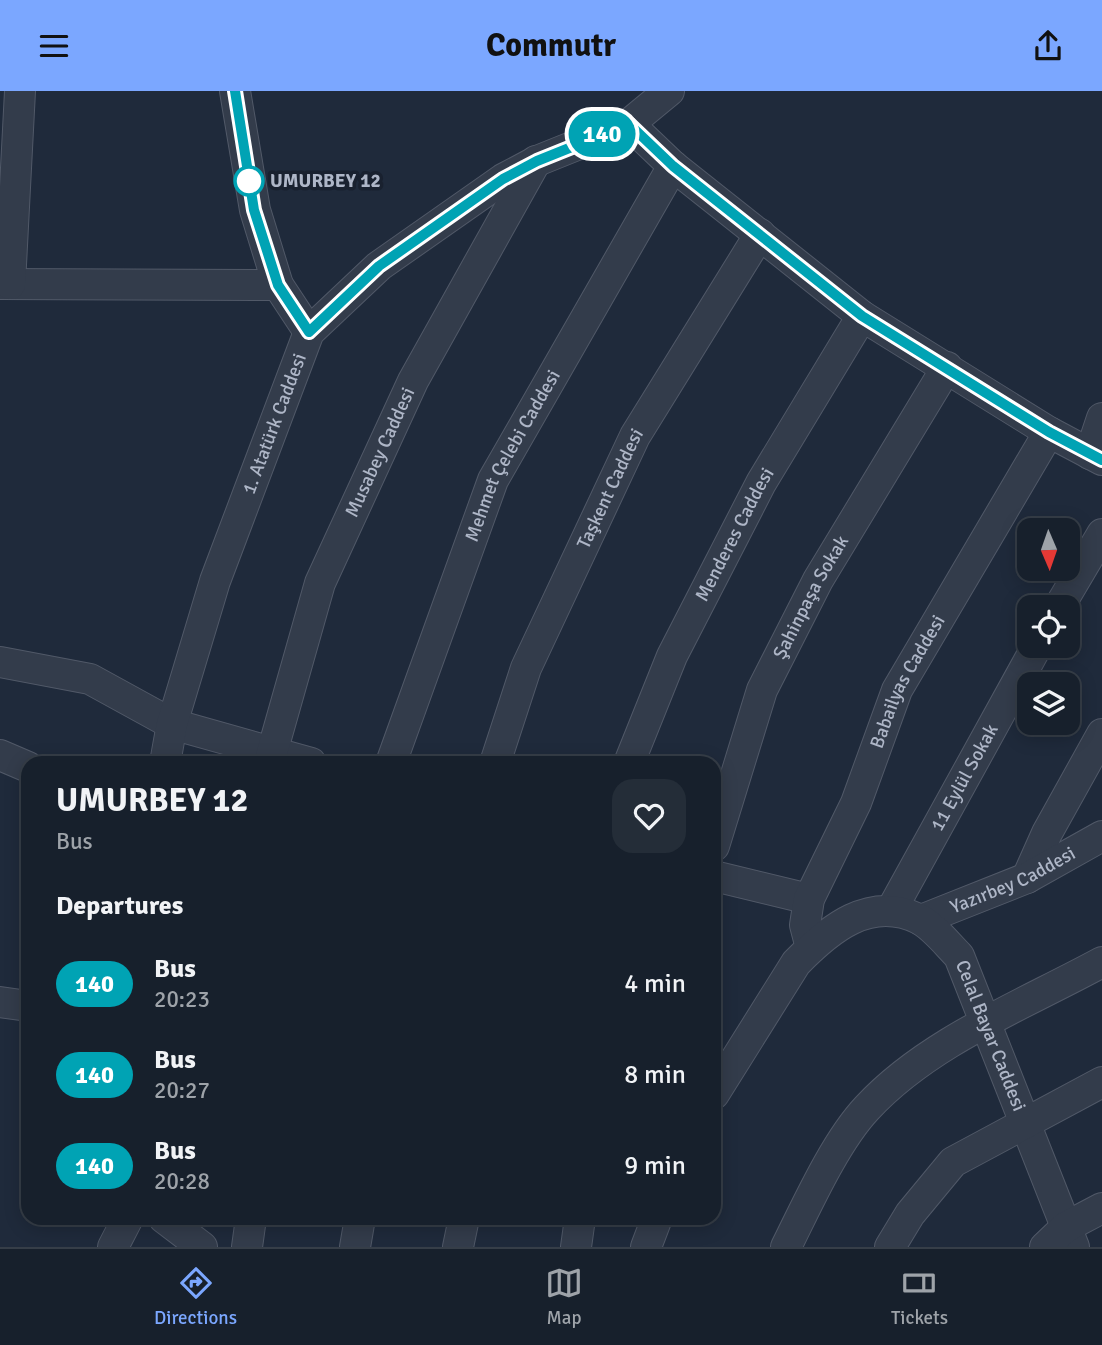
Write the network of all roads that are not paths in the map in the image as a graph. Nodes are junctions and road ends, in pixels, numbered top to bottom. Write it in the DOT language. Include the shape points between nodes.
graph roads {
  1 [pos="20,91"];
  2 [pos="235,91"];
  3 [pos="670,91"];
  4 [pos="629,124"];
  5 [pos="537,161"];
  6 [pos="673,166"];
  7 [pos="760,234"];
  8 [pos="5,284"];
  9 [pos="278,285"];
  10 [pos="862,316"];
  11 [pos="309,332"];
  12 [pos="947,367"];
  13 [pos="1102,418"];
  14 [pos="1049,432"];
  15 [pos="1096,457"];
  16 [pos="1102,534"];
  17 [pos="1066,595"];
  18 [pos="1030,658"];
  19 [pos="0,662"];
  20 [pos="172,724"];
  21 [pos="1102,734"];
  22 [pos="0,755"];
  23 [pos="166,756"];
  24 [pos="270,756"];
  25 [pos="394,756"];
  26 [pos="497,756"];
  27 [pos="632,756"];
  28 [pos="21,764"];
  29 [pos="721,823"];
  30 [pos="1102,836"];
  31 [pos="721,878"];
  32 [pos="1027,878"];
  33 [pos="809,899"];
  34 [pos="892,909"];
  35 [pos="921,920"];
  36 [pos="811,948"];
  37 [pos="1102,962"];
  38 [pos="987,1024"];
  39 [pos="1102,1082"];
  40 [pos="721,1083"];
  41 [pos="1026,1123"];
  42 [pos="1102,1208"];
  43 [pos="124,1225"];
  44 [pos="173,1225"];
  45 [pos="250,1225"];
  46 [pos="359,1225"];
  47 [pos="463,1225"];
  48 [pos="579,1225"];
  49 [pos="654,1225"];
  50 [pos="1062,1240"];
  51 [pos="113,1247"];
  52 [pos="202,1247"];
  53 [pos="247,1247"];
  54 [pos="355,1247"];
  55 [pos="458,1247"];
  56 [pos="576,1247"];
  57 [pos="646,1247"];
  58 [pos="786,1247"];
  59 [pos="890,1247"];
  1 -- 8 [label="street"];
  2 -- 9 [label="street" via="252,201"];
  3 -- 4 [label="street, 1. Atatürk Caddesi"];
  4 -- 5 [label="street, 1. Atatürk Caddesi"];
  4 -- 6 [label="street"];
  5 -- 11 [label="street, 1. Atatürk Caddesi" via="503,179 379,266"];
  5 -- 24 [label="street, Musabey Caddesi" via="413,381 320,583"];
  6 -- 7 [label="street"];
  6 -- 25 [label="street, Mehmet Çelebi Caddesi" via="493,481"];
  7 -- 10 [label="street"];
  7 -- 26 [label="street, Taşkent Caddesi" via="635,436 526,669"];
  8 -- 9 [label="street"];
  9 -- 11 [label="street"];
  10 -- 12 [label="street"];
  10 -- 27 [label="street, Menderes Caddesi" via="761,483 672,656"];
  11 -- 20 [label="street, 1. Atatürk Caddesi" via="215,582"];
  12 -- 14 [label="street"];
  12 -- 29 [label="street, Şahinpaşa Sokak" via="818,580 762,690"];
  13 -- 15 [label="street"];
  14 -- 15 [label="street"];
  14 -- 33 [label="street, Babailyas Caddesi" via="897,690 856,803"];
  16 -- 17 [label="street"];
  18 -- 34 [label="street, 11 Eylül Sokak"];
  19 -- 20 [label="street" via="90,679"];
  20 -- 23 [label="street, 1. Atatürk Caddesi"];
  20 -- 24 [label="street"];
  21 -- 32 [label="street"];
  22 -- 28 [label="street"];
  30 -- 32 [label="street, Yazırbey Caddesi"];
  31 -- 33 [label="street"];
  32 -- 35 [label="street, Yazırbey Caddesi"];
  33 -- 36 [label="street, Babailyas Caddesi" via="805,925"];
  34 -- 35 [label="street, Celal Bayar Caddesi"];
  34 -- 36 [label="street" via="848,918"];
  35 -- 38 [label="street, Celal Bayar Caddesi" via="959,956"];
  36 -- 40 [label="street" via="796,963"];
  37 -- 38 [label="street"];
  38 -- 41 [label="street, Celal Bayar Caddesi"];
  38 -- 58 [label="street" via="924,1057 865,1109 819,1180"];
  39 -- 41 [label="street"];
  41 -- 50 [label="street, Celal Bayar Caddesi"];
  41 -- 59 [label="street" via="953,1162 910,1214"];
  42 -- 50 [label="street"];
  43 -- 51 [label="street"];
  44 -- 52 [label="street"];
  45 -- 53 [label="street"];
  46 -- 54 [label="street"];
  47 -- 55 [label="street"];
  48 -- 56 [label="street"];
  49 -- 57 [label="street"];
}
